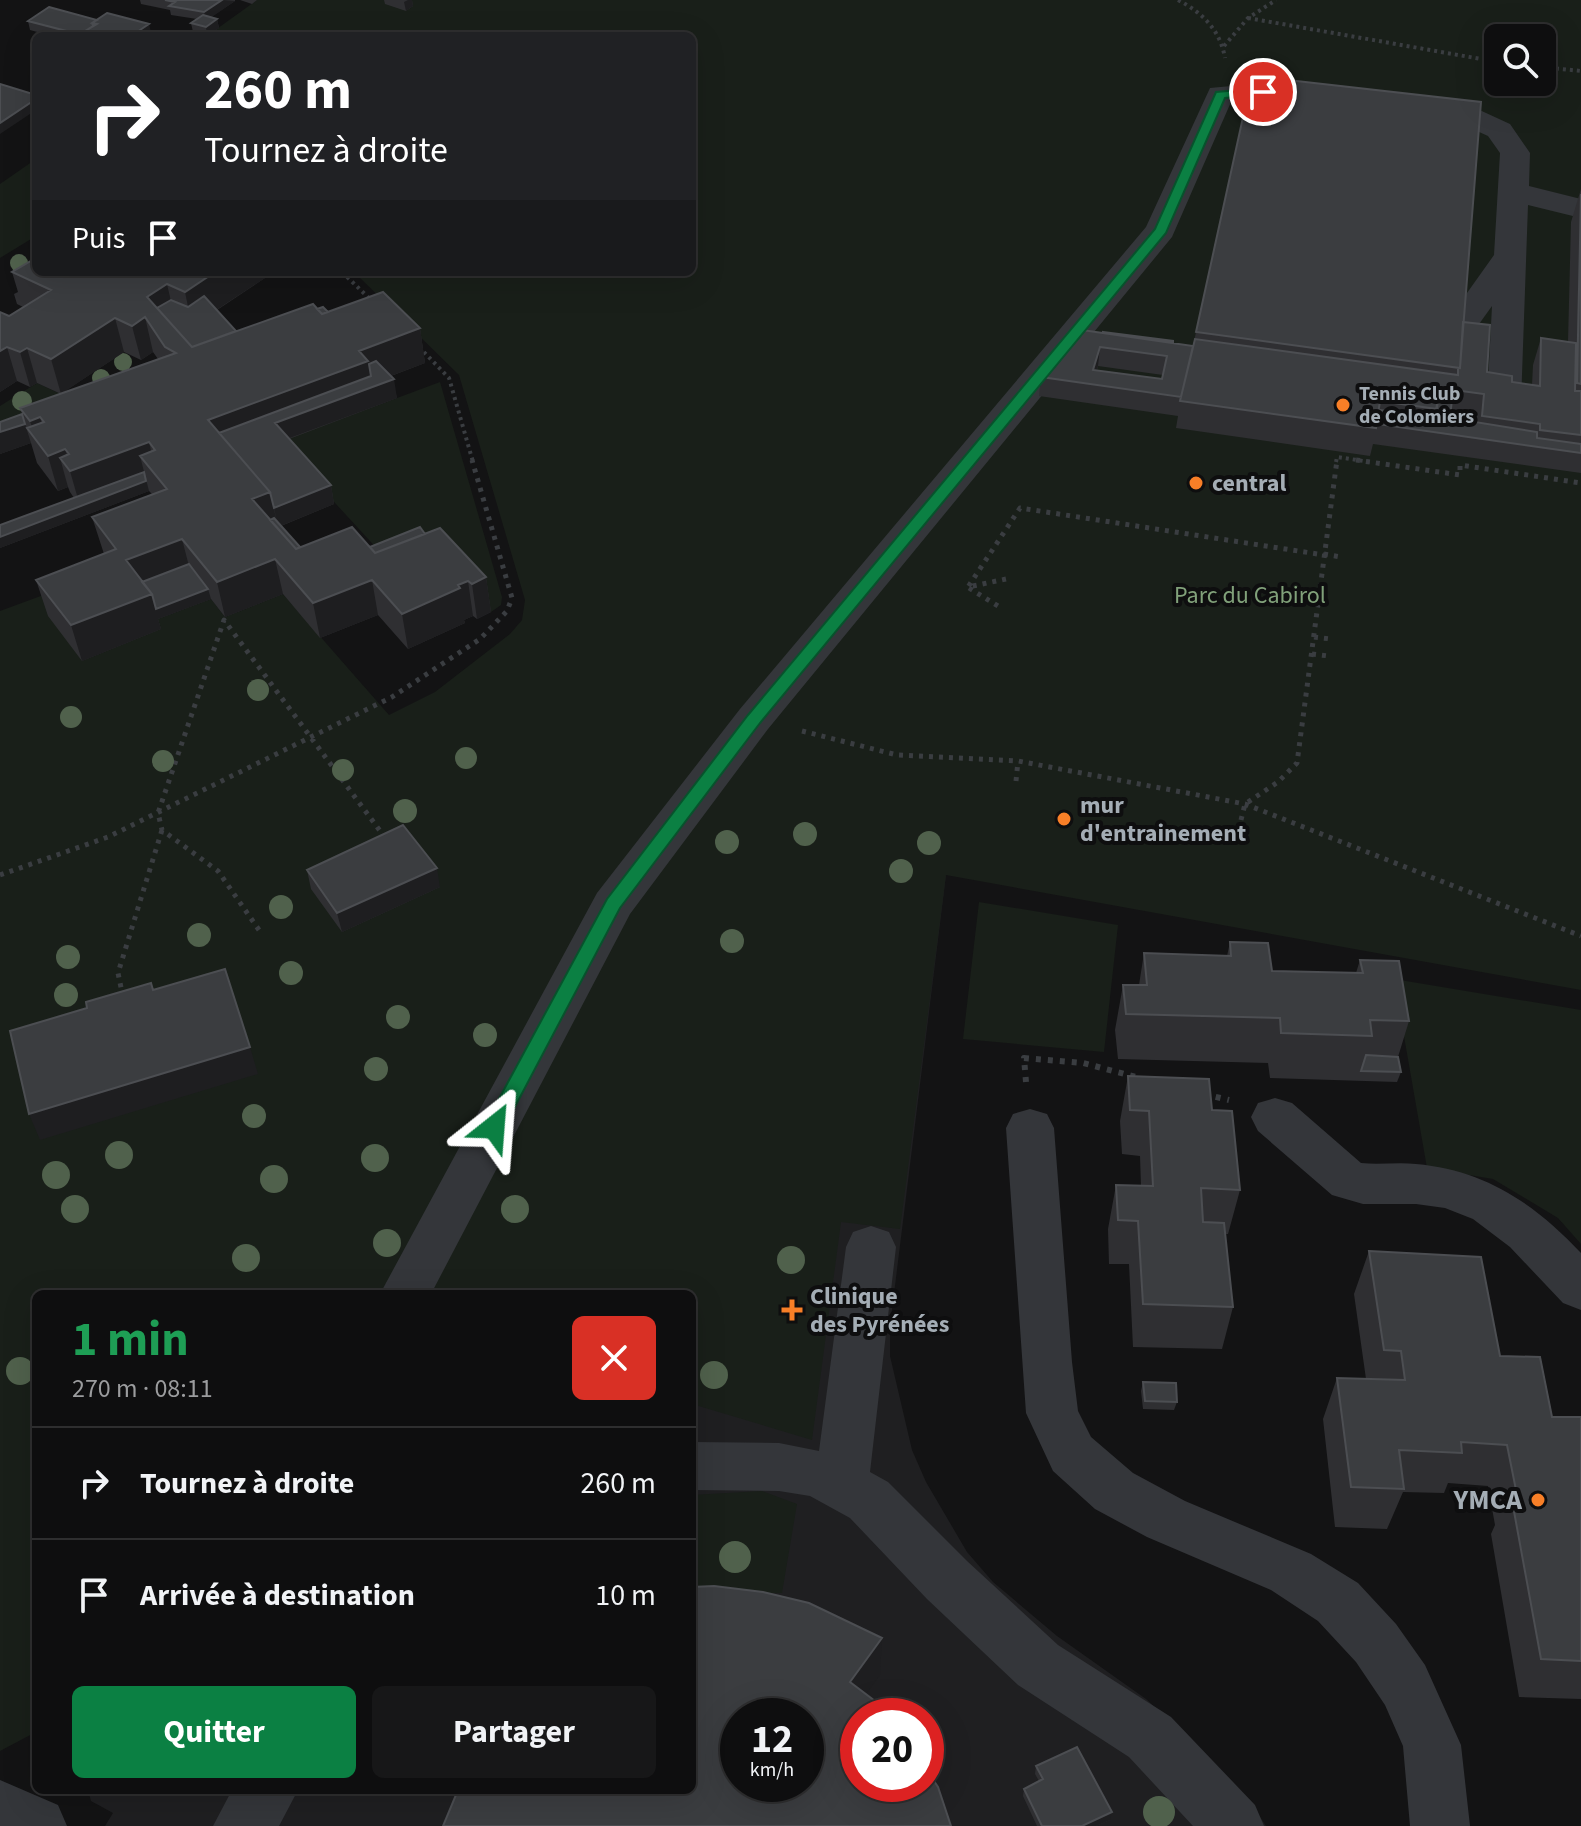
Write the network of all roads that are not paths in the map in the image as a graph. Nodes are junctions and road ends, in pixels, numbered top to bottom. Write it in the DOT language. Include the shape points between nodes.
graph roads {
  1 [pos="1332,96"];
  2 [pos="1384,102"];
  3 [pos="1513,191"];
  4 [pos="1581,209"];
  5 [pos="1511,255"];
  6 [pos="1457,331"];
  7 [pos="1504,403"];
  8 [pos="1043,404"];
  9 [pos="873,576"];
  10 [pos="1275,1117"];
  11 [pos="1030,1128"];
  12 [pos="871,1247"];
  13 [pos="1581,1288"];
  14 [pos="407,1290"];
  15 [pos="696,1466"];
  16 [pos="842,1484"];
  17 [pos="265,1794"];
  18 [pos="243,1826"];
  19 [pos="1234,1826"];
  20 [pos="1440,1826"];
  1 -- 9 [label="street" via="1220,94 1161,230"];
  2 -- 3 [label="street" via="1462,113 1499,130 1515,153"];
  3 -- 4 [label="street"];
  3 -- 5 [label="street"];
  5 -- 6 [label="street"];
  5 -- 7 [label="street"];
  8 -- 9 [label="street" via="907,568"];
  9 -- 14 [label="street" via="754,719 613,904"];
  10 -- 13 [label="street" via="1350,1181 1447,1188 1478,1196 1507,1212"];
  11 -- 20 [label="street" via="1047,1375 1052,1413 1072,1454 1114,1491 1291,1572 1338,1602 1405,1685 1432,1745"];
  12 -- 16 [label="street"];
  15 -- 16 [label="street" via="779,1467"];
  16 -- 19 [label="street" via="869,1500 1038,1665 1150,1737"];
  17 -- 18 [label="street"];
}
